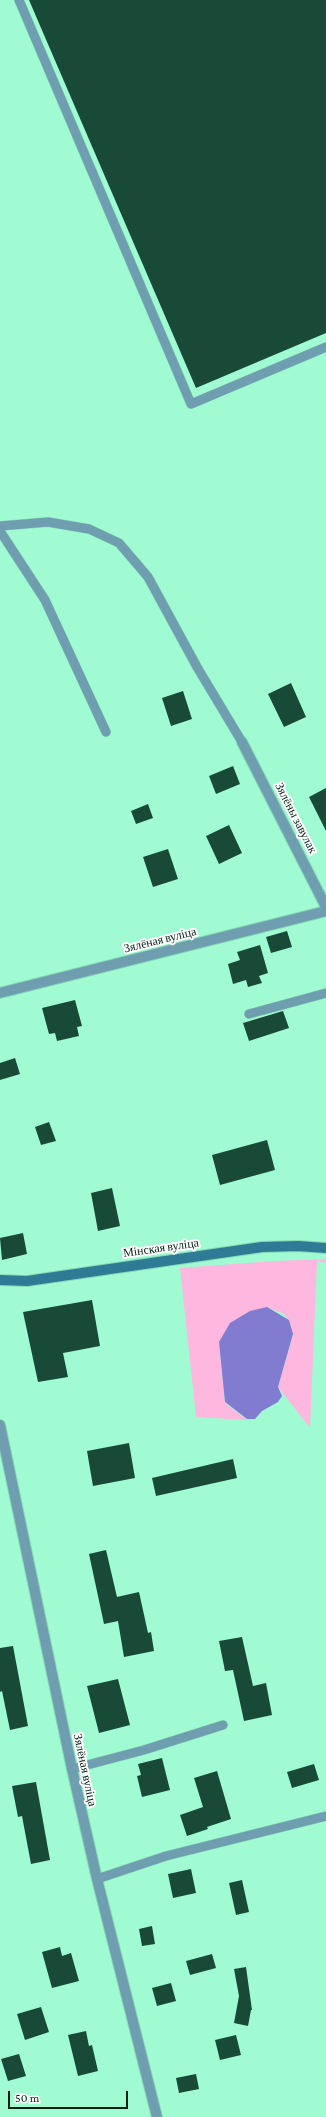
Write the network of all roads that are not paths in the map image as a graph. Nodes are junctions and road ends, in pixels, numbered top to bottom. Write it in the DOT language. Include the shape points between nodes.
graph roads {
  1 [pos="19,0"];
  2 [pos="326,347"];
  3 [pos="0,526"];
  4 [pos="0,531"];
  5 [pos="106,732"];
  6 [pos="242,742"];
  7 [pos="326,907"];
  8 [pos="326,911"];
  9 [pos="0,993"];
  10 [pos="326,993"];
  11 [pos="248,1014"];
  12 [pos="326,1248"];
  13 [pos="0,1280"];
  14 [pos="0,1425"];
  15 [pos="223,1725"];
  16 [pos="72,1769"];
  17 [pos="326,1816"];
  18 [pos="97,1879"];
  19 [pos="157,2117"];
  1 -- 2 [label="lane" via="191,404"];
  3 -- 6 [label="lane" via="48,522 88,529 119,543 148,577"];
  4 -- 5 [label="lane" via="45,600"];
  6 -- 7 [label="street, Зялёны завулак"];
  8 -- 9 [label="street, Зялёная вуліца"];
  10 -- 11 [label="lane"];
  12 -- 13 [label="street, Мінская вуліца" via="262,1247 27,1281"];
  14 -- 16 [label="street, Зялёная вуліца"];
  15 -- 16 [label="lane"];
  16 -- 18 [label="street, Зялёная вуліца"];
  17 -- 18 [label="lane" via="166,1856"];
  18 -- 19 [label="street, Зялёная вуліца"];
}
